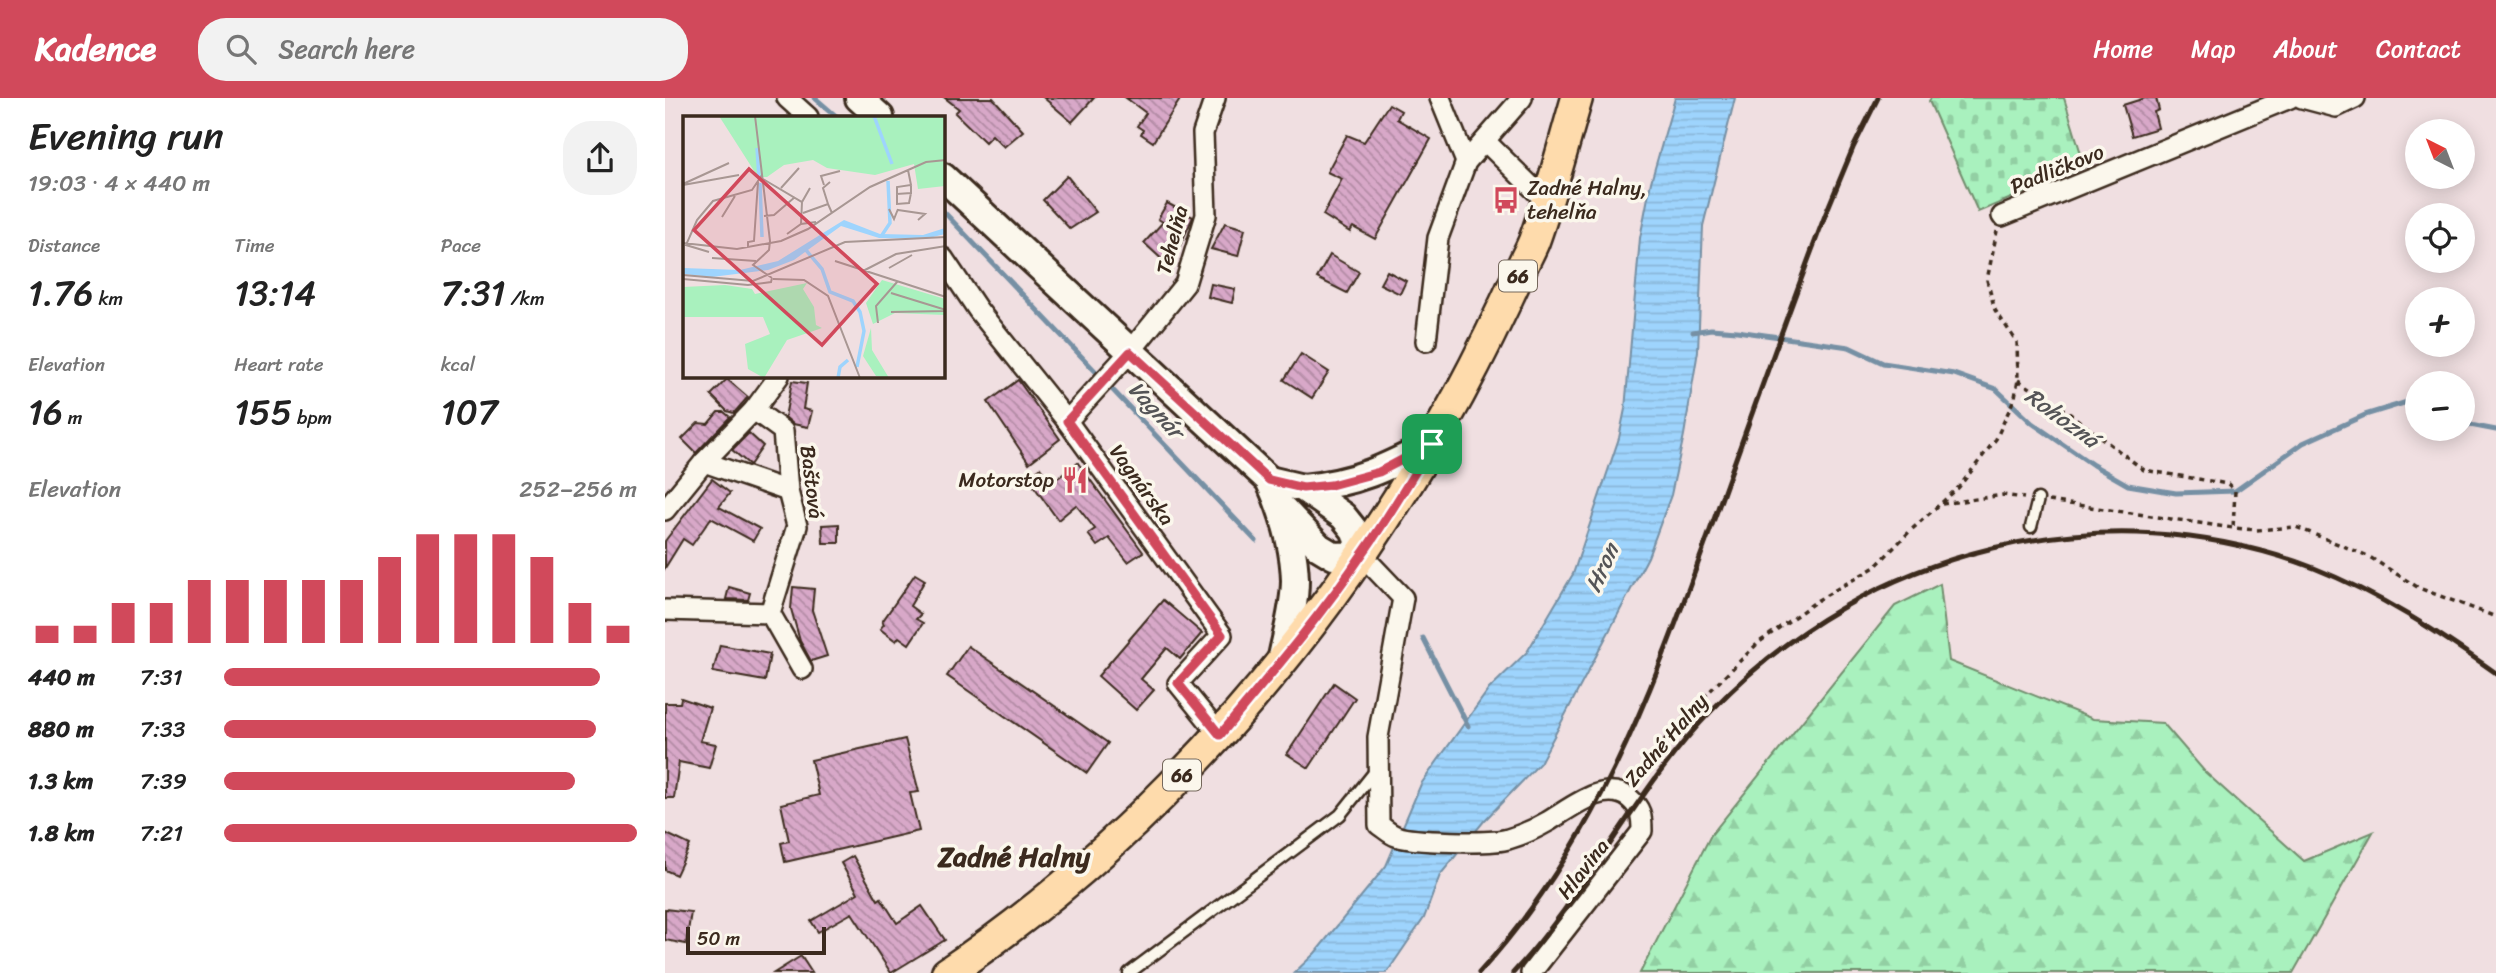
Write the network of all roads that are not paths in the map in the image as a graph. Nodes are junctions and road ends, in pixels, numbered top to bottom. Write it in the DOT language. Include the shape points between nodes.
graph roads {
  1 [pos="786,98"];
  2 [pos="859,98"];
  3 [pos="1215,98"];
  4 [pos="1440,98"];
  5 [pos="1522,98"];
  6 [pos="1577,98"];
  7 [pos="2290,98"];
  8 [pos="2302,98"];
  9 [pos="2355,98"];
  10 [pos="794,116"];
  11 [pos="806,116"];
  12 [pos="879,116"];
  13 [pos="1485,141"];
  14 [pos="1466,162"];
  15 [pos="945,179"];
  16 [pos="1546,201"];
  17 [pos="2002,215"];
  18 [pos="945,261"];
  19 [pos="1426,341"];
  20 [pos="1115,369"];
  21 [pos="778,378"];
  22 [pos="754,410"];
  23 [pos="1067,421"];
  24 [pos="1432,444"];
  25 [pos="704,462"];
  26 [pos="1269,480"];
  27 [pos="1303,488"];
  28 [pos="788,491"];
  29 [pos="2038,499"];
  30 [pos="1281,507"];
  31 [pos="665,510"];
  32 [pos="2031,527"];
  33 [pos="1362,555"];
  34 [pos="665,610"];
  35 [pos="770,613"];
  36 [pos="1281,662"];
  37 [pos="802,668"];
  38 [pos="1220,735"];
  39 [pos="1378,766"];
  40 [pos="1621,793"];
  41 [pos="947,973"];
  42 [pos="1129,973"];
  43 [pos="1531,973"];
  1 -- 10 [label="street"];
  1 -- 11 [label="street"];
  2 -- 12 [label="street"];
  3 -- 20 [label="street, Tehelňa" via="1203,133 1206,215 1185,284"];
  4 -- 14 [label="street"];
  5 -- 13 [label="street"];
  6 -- 16 [label="main road, 66"];
  7 -- 17 [label="street, Padličkovo"];
  8 -- 9 [label="street" via="2336,107"];
  13 -- 14 [label="street"];
  13 -- 16 [label="street"];
  14 -- 19 [label="street" via="1438,237"];
  15 -- 20 [label="street"];
  16 -- 24 [label="main road, 66" via="1500,317"];
  18 -- 23 [label="street, Vagnárska"];
  20 -- 23 [label="street, Tehelňa"];
  20 -- 26 [label="street"];
  21 -- 22 [label="street"];
  22 -- 25 [label="street"];
  22 -- 28 [label="street, Baštová" via="783,431"];
  23 -- 38 [label="street, Vagnárska" via="1222,635 1178,683"];
  24 -- 27 [label="street" via="1379,472"];
  24 -- 33 [label="main road, 66"];
  25 -- 28 [label="street"];
  25 -- 31 [label="street"];
  26 -- 27 [label="street"];
  26 -- 30 [label="street"];
  27 -- 33 [label="street" via="1343,516 1355,531"];
  28 -- 35 [label="street, Baštová" via="797,526"];
  29 -- 32 [label="lane"];
  30 -- 33 [label="street" via="1319,547 1334,556"];
  30 -- 36 [label="street" via="1295,580"];
  33 -- 36 [label="main road, 66"];
  33 -- 39 [label="street, Zadné Halny" via="1403,598 1378,737"];
  34 -- 35 [label="street"];
  35 -- 37 [label="street"];
  36 -- 38 [label="main road, 66"];
  38 -- 41 [label="main road, 66" via="1098,855"];
  39 -- 40 [label="street, Zadné Halny" via="1379,825 1398,837 1506,840 1584,800"];
  39 -- 42 [label="lane" via="1340,815"];
  40 -- 43 [label="street, Hlavina" via="1637,805 1642,831"];
}
